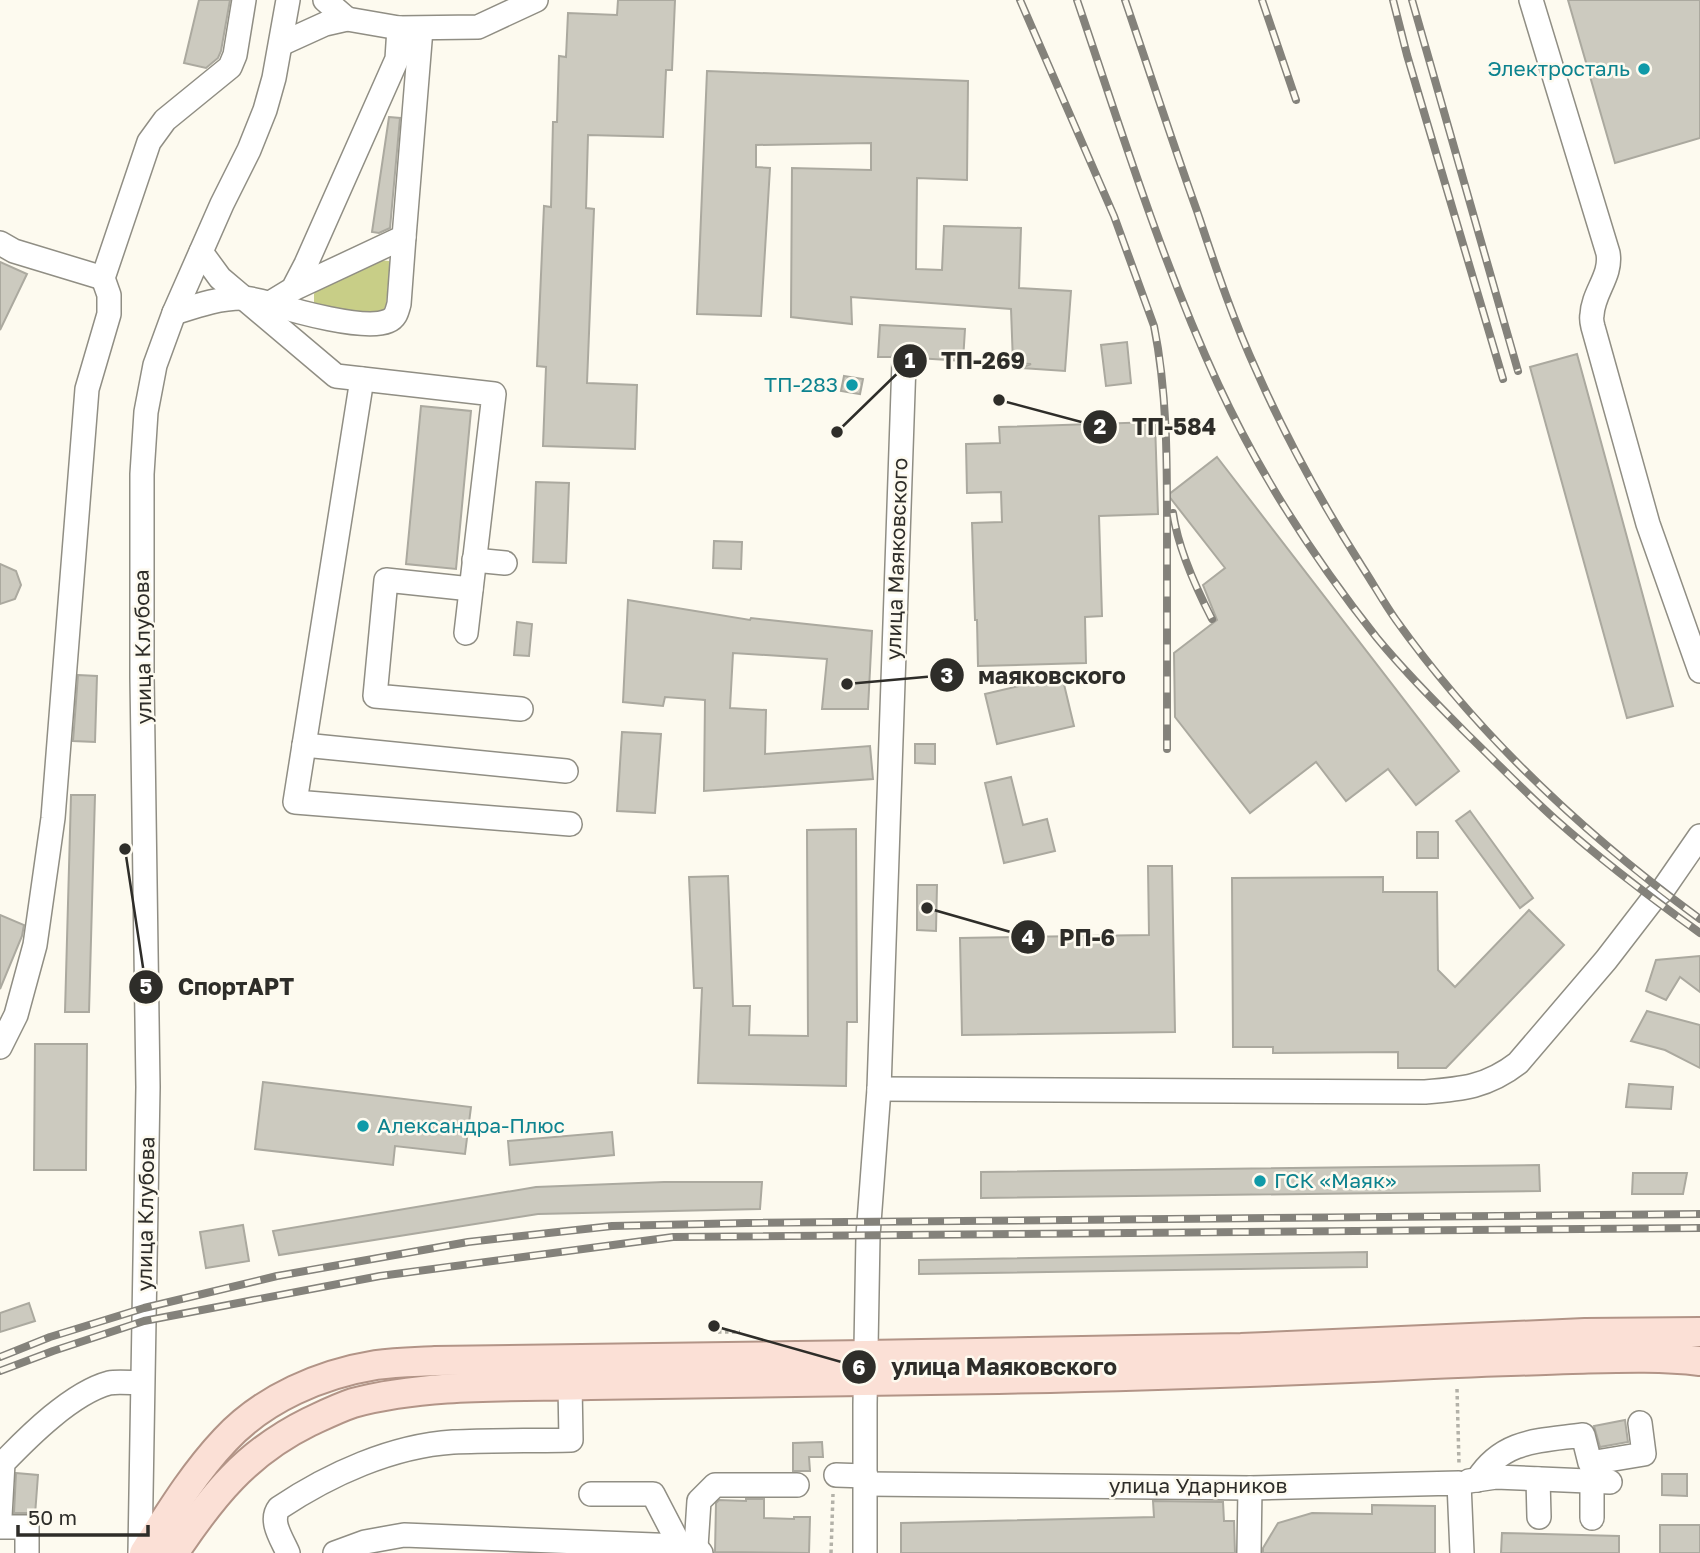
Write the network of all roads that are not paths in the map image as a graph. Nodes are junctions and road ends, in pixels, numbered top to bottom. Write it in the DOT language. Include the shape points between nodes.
graph roads {
  1 [pos="244,0"];
  2 [pos="288,0"];
  3 [pos="325,0"];
  4 [pos="536,0"];
  5 [pos="1531,0"];
  6 [pos="347,19"];
  7 [pos="410,29"];
  8 [pos="281,44"];
  9 [pos="404,237"];
  10 [pos="0,243"];
  11 [pos="201,252"];
  12 [pos="103,278"];
  13 [pos="293,289"];
  14 [pos="244,298"];
  15 [pos="270,303"];
  16 [pos="174,313"];
  17 [pos="904,362"];
  18 [pos="362,379"];
  19 [pos="474,560"];
  20 [pos="505,563"];
  21 [pos="471,589"];
  22 [pos="466,633"];
  23 [pos="1700,671"];
  24 [pos="521,709"];
  25 [pos="304,745"];
  26 [pos="566,771"];
  27 [pos="570,824"];
  28 [pos="1700,836"];
  29 [pos="0,1048"];
  30 [pos="879,1089"];
  31 [pos="1700,1332"];
  32 [pos="1700,1361"];
  33 [pos="865,1368"];
  34 [pos="142,1383"];
  35 [pos="570,1385"];
  36 [pos="1640,1423"];
  37 [pos="1538,1479"];
  38 [pos="866,1480"];
  39 [pos="1468,1482"];
  40 [pos="834,1484"];
  41 [pos="797,1485"];
  42 [pos="1250,1488"];
  43 [pos="591,1494"];
  44 [pos="0,1516"];
  45 [pos="1539,1517"];
  46 [pos="1592,1518"];
  47 [pos="0,1527"];
  48 [pos="692,1549"];
  49 [pos="27,1553"];
  50 [pos="142,1553"];
  51 [pos="174,1553"];
  52 [pos="288,1553"];
  53 [pos="335,1553"];
  54 [pos="865,1553"];
  55 [pos="1249,1553"];
  56 [pos="1462,1553"];
  1 -- 12 [label="street" via="230,67 165,120 149,142"];
  2 -- 8 [label="street, улица Клубова"];
  3 -- 6 [label="street"];
  4 -- 7 [label="street" via="478,27"];
  5 -- 23 [label="street" via="1608,253 1609,263 1594,304 1593,327 1648,524"];
  6 -- 7 [label="street"];
  6 -- 8 [label="street"];
  7 -- 9 [label="street"];
  7 -- 13 [label="street"];
  8 -- 11 [label="street, улица Клубова" via="265,110"];
  9 -- 13 [label="street"];
  9 -- 15 [label="street" via="399,303 390,320 376,324 311,316"];
  10 -- 12 [label="street"];
  11 -- 14 [label="street" via="220,278"];
  11 -- 16 [label="street, улица Клубова"];
  12 -- 29 [label="street" via="109,314 87,389 53,818 36,945 16,1015"];
  13 -- 15 [label="street"];
  14 -- 15 [label="street"];
  14 -- 16 [label="street"];
  14 -- 18 [label="street" via="336,376"];
  16 -- 34 [label="street, улица Клубова" via="155,365 143,461 148,1087"];
  17 -- 30 [label="street, улица Маяковского"];
  18 -- 19 [label="street" via="494,394"];
  18 -- 25 [label="street"];
  19 -- 20 [label="street"];
  19 -- 21 [label="street"];
  21 -- 22 [label="street"];
  21 -- 24 [label="street" via="386,580 375,696"];
  25 -- 26 [label="street"];
  25 -- 27 [label="street" via="295,802"];
  28 -- 30 [label="street" via="1662,891 1518,1063 1482,1084 1425,1092"];
  30 -- 33 [label="street, улица Маяковского" via="868,1236"];
  31 -- 33 [label="main road" via="1585,1333"];
  32 -- 33 [label="main road" via="1612,1358 1244,1373"];
  33 -- 35 [label="main road"];
  33 -- 38 [label="street, улица Маяковского"];
  33 -- 50 [label="main road" via="435,1361 379,1364 334,1375 290,1393 240,1426 195,1476"];
  34 -- 44 [label="street" via="111,1382 89,1391 27,1439 3,1463"];
  34 -- 50 [label="street, улица Клубова"];
  35 -- 51 [label="main road" via="442,1389 363,1401 324,1414 281,1436 239,1469"];
  35 -- 52 [label="street" via="571,1440 451,1442 365,1463 279,1507 274,1521"];
  36 -- 39 [label="street" via="1644,1454 1590,1463 1583,1436 1517,1445 1499,1454"];
  37 -- 39 [label="street, улица Ударников"];
  37 -- 45 [label="street"];
  37 -- 46 [label="street, улица Ударников" via="1601,1482"];
  38 -- 40 [label="street, улица Ударников"];
  38 -- 42 [label="street, улица Ударников"];
  38 -- 54 [label="street, улица Маяковского"];
  39 -- 42 [label="street, улица Ударников"];
  39 -- 56 [label="street"];
  41 -- 48 [label="street" via="715,1485 699,1501"];
  42 -- 55 [label="street"];
  43 -- 48 [label="street" via="653,1494"];
  47 -- 49 [label="street" via="27,1527"];
  48 -- 53 [label="street" via="404,1535"];
}
